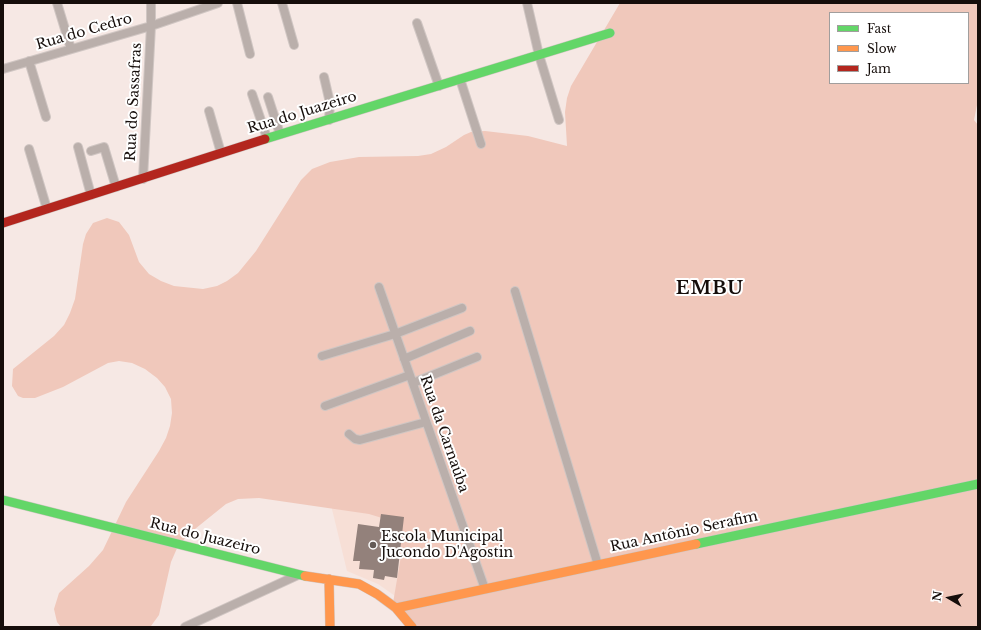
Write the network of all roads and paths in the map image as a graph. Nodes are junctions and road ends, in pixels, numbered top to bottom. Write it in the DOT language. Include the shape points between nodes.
graph roads {
  1 [pos="57,3"];
  2 [pos="151,3"];
  3 [pos="218,3"];
  4 [pos="237,3"];
  5 [pos="282,3"];
  6 [pos="527,3"];
  7 [pos="417,23"];
  8 [pos="151,26"];
  9 [pos="610,33"];
  10 [pos="294,44"];
  11 [pos="71,49"];
  12 [pos="250,54"];
  13 [pos="539,55"];
  14 [pos="29,61"];
  15 [pos="3,68"];
  16 [pos="324,77"];
  17 [pos="460,80"];
  18 [pos="439,86"];
  19 [pos="252,94"];
  20 [pos="268,97"];
  21 [pos="209,111"];
  22 [pos="46,117"];
  23 [pos="329,120"];
  24 [pos="559,120"];
  25 [pos="280,134"];
  26 [pos="267,138"];
  27 [pos="481,144"];
  28 [pos="78,147"];
  29 [pos="29,149"];
  30 [pos="91,151"];
  31 [pos="221,153"];
  32 [pos="143,179"];
  33 [pos="116,187"];
  34 [pos="91,195"];
  35 [pos="47,209"];
  36 [pos="3,223"];
  37 [pos="379,287"];
  38 [pos="515,291"];
  39 [pos="462,308"];
  40 [pos="470,331"];
  41 [pos="395,334"];
  42 [pos="322,356"];
  43 [pos="477,356"];
  44 [pos="404,359"];
  45 [pos="411,379"];
  46 [pos="324,406"];
  47 [pos="426,422"];
  48 [pos="349,434"];
  49 [pos="978,484"];
  50 [pos="3,500"];
  51 [pos="598,565"];
  52 [pos="298,575"];
  53 [pos="329,578"];
  54 [pos="485,589"];
  55 [pos="396,608"];
  56 [pos="185,627"];
  57 [pos="330,627"];
  58 [pos="412,627"];
  1 -- 11 [label="street"];
  2 -- 8 [label="street, Rua do Sassafras"];
  3 -- 8 [label="street, Rua do Cedro"];
  4 -- 12 [label="street"];
  5 -- 10 [label="street"];
  6 -- 13 [label="street"];
  7 -- 18 [label="street"];
  8 -- 11 [label="street, Rua do Cedro"];
  8 -- 32 [label="street, Rua do Sassafras"];
  9 -- 13 [label="street, Rua do Juazeiro"];
  11 -- 14 [label="street, Rua do Cedro"];
  13 -- 17 [label="street, Rua do Juazeiro"];
  13 -- 24 [label="street"];
  14 -- 15 [label="street, Rua do Cedro"];
  14 -- 22 [label="street"];
  16 -- 23 [label="street" via="330,103"];
  17 -- 18 [label="street, Rua do Juazeiro"];
  17 -- 27 [label="street"];
  18 -- 23 [label="street, Rua do Juazeiro"];
  19 -- 26 [label="street"];
  20 -- 25 [label="street"];
  21 -- 31 [label="street"];
  23 -- 25 [label="street, Rua do Juazeiro"];
  25 -- 26 [label="street, Rua do Juazeiro"];
  26 -- 31 [label="street, Rua do Juazeiro"];
  28 -- 34 [label="street"];
  29 -- 35 [label="street"];
  30 -- 33 [label="street" via="104,147"];
  31 -- 32 [label="street, Rua do Juazeiro"];
  32 -- 33 [label="street, Rua do Juazeiro"];
  33 -- 34 [label="street, Rua do Juazeiro"];
  34 -- 35 [label="street, Rua do Juazeiro"];
  35 -- 36 [label="street, Rua do Juazeiro"];
  37 -- 41 [label="street, Rua da Carnaúba"];
  38 -- 51 [label="street"];
  39 -- 41 [label="street"];
  40 -- 44 [label="street"];
  41 -- 42 [label="street"];
  41 -- 44 [label="street, Rua da Carnaúba"];
  43 -- 45 [label="street"];
  44 -- 45 [label="street, Rua da Carnaúba"];
  45 -- 46 [label="street"];
  45 -- 47 [label="street, Rua da Carnaúba"];
  47 -- 48 [label="street" via="365,439 355,439"];
  47 -- 54 [label="street, Rua da Carnaúba"];
  49 -- 51 [label="street, Rua Antônio Serafim"];
  50 -- 52 [label="street, Rua do Juazeiro"];
  51 -- 54 [label="street, Rua Antônio Serafim"];
  52 -- 53 [label="street, Rua do Juazeiro"];
  52 -- 56 [label="street"];
  53 -- 55 [label="street, Rua do Juazeiro" via="359,584"];
  53 -- 57 [label="street"];
  54 -- 55 [label="street, Rua Antônio Serafim"];
  55 -- 58 [label="street, Rua do Juazeiro"];
}
